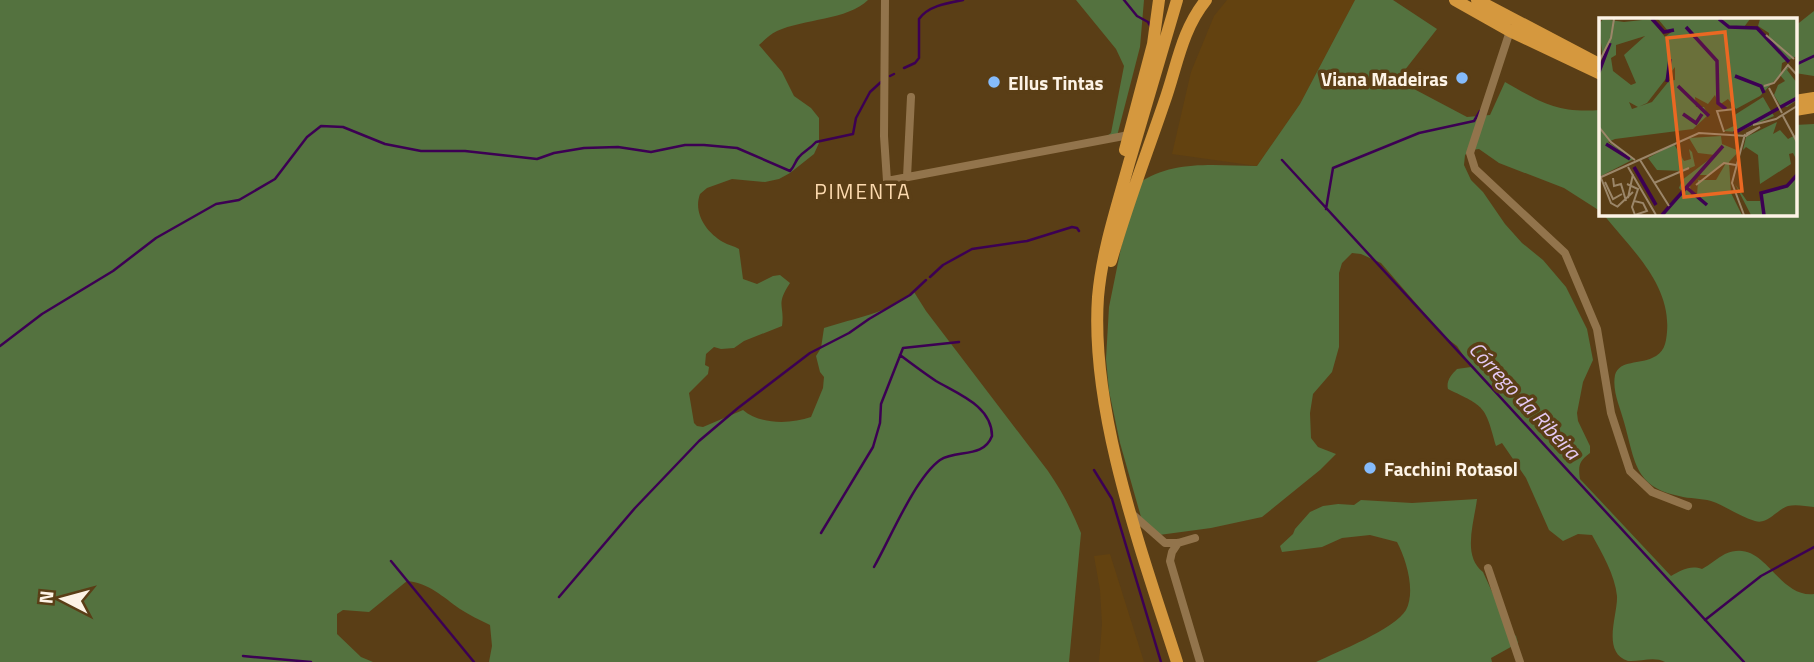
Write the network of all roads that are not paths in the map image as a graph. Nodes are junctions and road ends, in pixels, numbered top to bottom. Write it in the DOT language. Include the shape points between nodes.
graph roads {
  1 [pos="885,0"];
  2 [pos="1158,0"];
  3 [pos="1177,0"];
  4 [pos="1184,0"];
  5 [pos="1206,0"];
  6 [pos="1453,0"];
  7 [pos="1477,6"];
  8 [pos="1510,31"];
  9 [pos="1599,64"];
  10 [pos="1599,73"];
  11 [pos="911,97"];
  12 [pos="1129,135"];
  13 [pos="907,177"];
  14 [pos="1108,271"];
  15 [pos="1098,304"];
  16 [pos="1099,340"];
  17 [pos="1688,506"];
  18 [pos="1131,513"];
  19 [pos="1195,538"];
  20 [pos="1178,544"];
  21 [pos="1488,568"];
  22 [pos="1177,662"];
  23 [pos="1200,662"];
  24 [pos="1520,662"];
  1 -- 13 [label="street" via="887,181"];
  2 -- 12 [label="highway" via="1153,44"];
  3 -- 15 [label="highway" via="1109,234"];
  4 -- 14 [label="highway"];
  5 -- 14 [label="highway" via="1184,37"];
  6 -- 7 [label="highway"];
  7 -- 8 [label="highway"];
  7 -- 9 [label="highway"];
  8 -- 10 [label="highway"];
  8 -- 17 [label="street" via="1471,153 1475,169 1565,253 1597,329 1611,413 1630,471 1652,492"];
  11 -- 13 [label="street"];
  12 -- 13 [label="street"];
  12 -- 15 [label="highway" via="1104,242"];
  14 -- 16 [label="highway"];
  15 -- 16 [label="highway"];
  16 -- 18 [label="highway" via="1108,419"];
  18 -- 20 [label="street" via="1165,543"];
  18 -- 22 [label="highway"];
  19 -- 20 [label="street"];
  20 -- 23 [label="street" via="1170,561"];
  21 -- 24 [label="street"];
}
